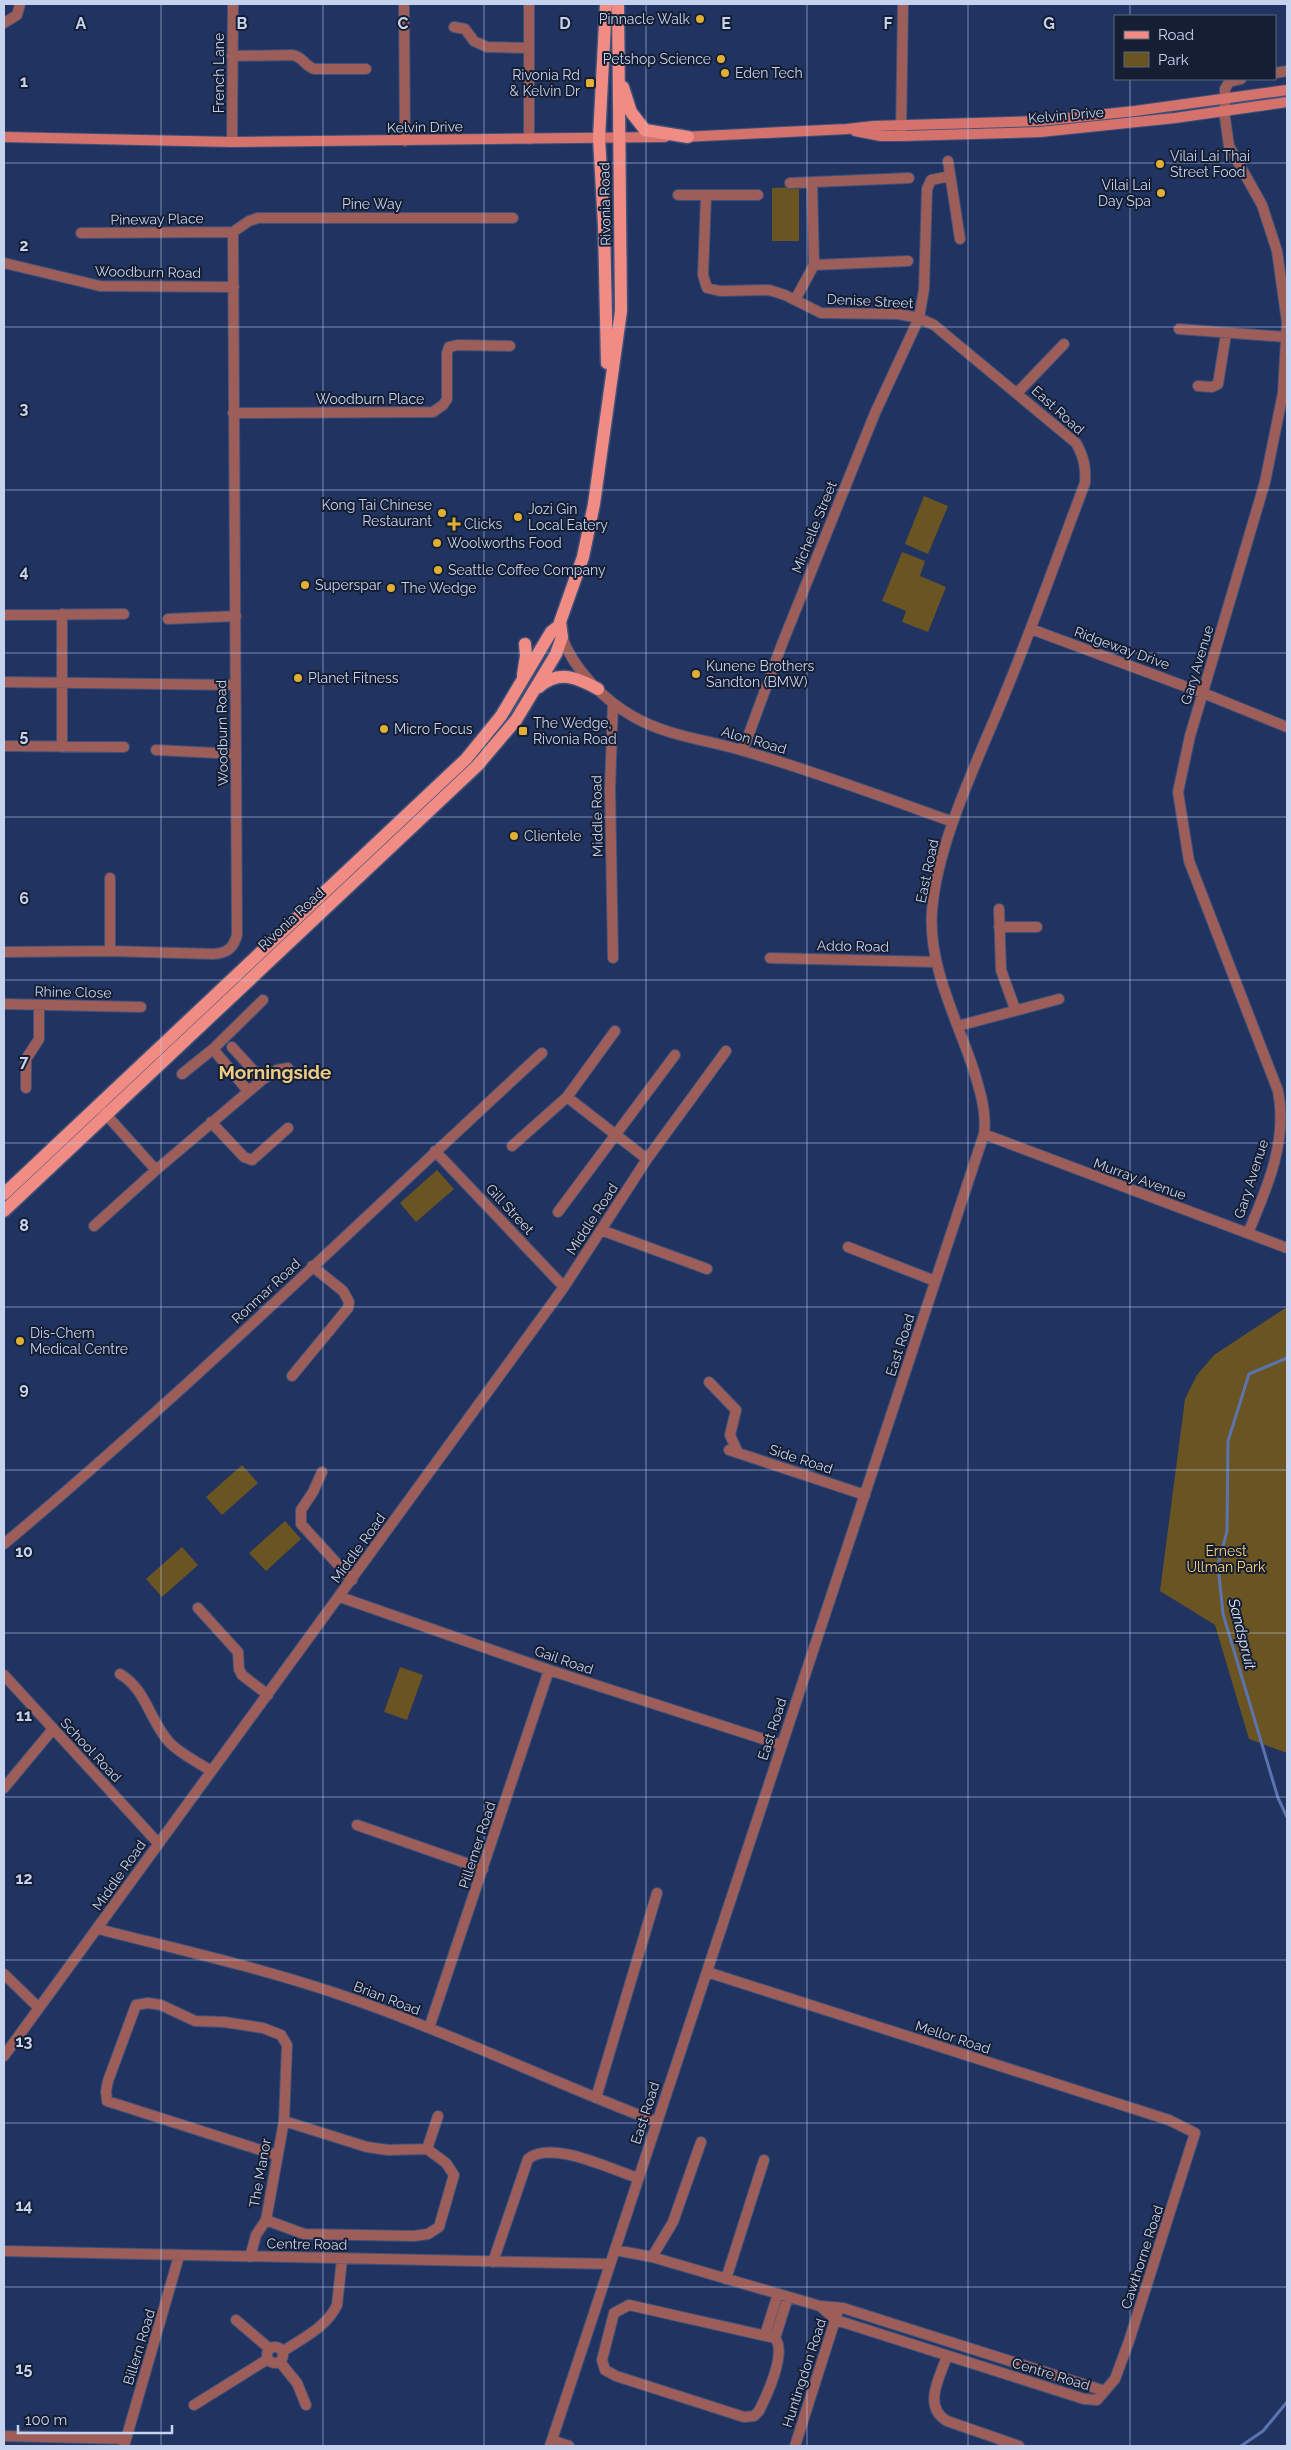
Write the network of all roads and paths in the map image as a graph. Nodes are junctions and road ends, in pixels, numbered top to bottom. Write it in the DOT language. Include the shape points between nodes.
graph roads {
  1 [pos="20,4"];
  2 [pos="233,4"];
  3 [pos="529,4"];
  4 [pos="606,4"];
  5 [pos="618,4"];
  6 [pos="903,4"];
  7 [pos="404,6"];
  8 [pos="4,23"];
  9 [pos="454,27"];
  10 [pos="529,48"];
  11 [pos="232,56"];
  12 [pos="618,68"];
  13 [pos="366,70"];
  14 [pos="1237,80"];
  15 [pos="1287,90"];
  16 [pos="1225,98"];
  17 [pos="1287,102"];
  18 [pos="1225,111"];
  19 [pos="901,131"];
  20 [pos="4,137"];
  21 [pos="688,137"];
  22 [pos="599,138"];
  23 [pos="619,138"];
  24 [pos="529,139"];
  25 [pos="232,142"];
  26 [pos="405,142"];
  27 [pos="948,161"];
  28 [pos="950,176"];
  29 [pos="909,178"];
  30 [pos="790,183"];
  31 [pos="812,183"];
  32 [pos="678,195"];
  33 [pos="706,196"];
  34 [pos="758,196"];
  35 [pos="513,218"];
  36 [pos="234,232"];
  37 [pos="82,234"];
  38 [pos="960,239"];
  39 [pos="908,260"];
  40 [pos="4,263"];
  41 [pos="814,265"];
  42 [pos="234,287"];
  43 [pos="795,300"];
  44 [pos="919,318"];
  45 [pos="1179,329"];
  46 [pos="1226,334"];
  47 [pos="1286,338"];
  48 [pos="1064,344"];
  49 [pos="510,346"];
  50 [pos="1198,386"];
  51 [pos="1018,392"];
  52 [pos="608,402"];
  53 [pos="234,413"];
  54 [pos="62,614"];
  55 [pos="124,614"];
  56 [pos="4,615"];
  57 [pos="236,616"];
  58 [pos="168,619"];
  59 [pos="1031,629"];
  60 [pos="557,631"];
  61 [pos="525,644"];
  62 [pos="543,647"];
  63 [pos="562,654"];
  64 [pos="4,682"];
  65 [pos="62,682"];
  66 [pos="522,682"];
  67 [pos="235,685"];
  68 [pos="598,689"];
  69 [pos="1203,693"];
  70 [pos="532,694"];
  71 [pos="613,703"];
  72 [pos="1287,728"];
  73 [pos="4,746"];
  74 [pos="62,747"];
  75 [pos="124,747"];
  76 [pos="156,750"];
  77 [pos="743,750"];
  78 [pos="236,754"];
  79 [pos="953,822"];
  80 [pos="110,878"];
  81 [pos="998,909"];
  82 [pos="999,927"];
  83 [pos="1037,927"];
  84 [pos="110,951"];
  85 [pos="4,952"];
  86 [pos="613,958"];
  87 [pos="770,958"];
  88 [pos="936,962"];
  89 [pos="1059,999"];
  90 [pos="263,1000"];
  91 [pos="4,1004"];
  92 [pos="39,1005"];
  93 [pos="141,1007"];
  94 [pos="1015,1009"];
  95 [pos="958,1026"];
  96 [pos="615,1031"];
  97 [pos="232,1047"];
  98 [pos="213,1049"];
  99 [pos="726,1051"];
  100 [pos="542,1053"];
  101 [pos="675,1055"];
  102 [pos="288,1068"];
  103 [pos="182,1074"];
  104 [pos="262,1080"];
  105 [pos="26,1088"];
  106 [pos="248,1091"];
  107 [pos="567,1097"];
  108 [pos="101,1110"];
  109 [pos="211,1122"];
  110 [pos="288,1128"];
  111 [pos="984,1134"];
  112 [pos="616,1135"];
  113 [pos="512,1146"];
  114 [pos="435,1151"];
  115 [pos="647,1159"];
  116 [pos="156,1170"];
  117 [pos="4,1194"];
  118 [pos="4,1211"];
  119 [pos="558,1212"];
  120 [pos="94,1226"];
  121 [pos="601,1230"];
  122 [pos="1248,1233"];
  123 [pos="848,1247"];
  124 [pos="1287,1248"];
  125 [pos="312,1266"];
  126 [pos="707,1269"];
  127 [pos="936,1281"];
  128 [pos="564,1287"];
  129 [pos="292,1376"];
  130 [pos="709,1382"];
  131 [pos="322,1472"];
  132 [pos="865,1495"];
  133 [pos="4,1544"];
  134 [pos="352,1580"];
  135 [pos="340,1597"];
  136 [pos="198,1608"];
  137 [pos="549,1670"];
  138 [pos="120,1674"];
  139 [pos="4,1675"];
  140 [pos="268,1695"];
  141 [pos="53,1729"];
  142 [pos="782,1745"];
  143 [pos="211,1771"];
  144 [pos="4,1788"];
  145 [pos="356,1825"];
  146 [pos="158,1843"];
  147 [pos="483,1869"];
  148 [pos="658,1893"];
  149 [pos="98,1929"];
  150 [pos="707,1972"];
  151 [pos="4,1974"];
  152 [pos="39,2008"];
  153 [pos="429,2028"];
  154 [pos="4,2056"];
  155 [pos="596,2098"];
  156 [pos="438,2116"];
  157 [pos="284,2121"];
  158 [pos="657,2122"];
  159 [pos="1191,2129"];
  160 [pos="701,2142"];
  161 [pos="427,2149"];
  162 [pos="276,2155"];
  163 [pos="764,2160"];
  164 [pos="638,2178"];
  165 [pos="266,2220"];
  166 [pos="615,2250"];
  167 [pos="4,2251"];
  168 [pos="180,2256"];
  169 [pos="250,2257"];
  170 [pos="652,2257"];
  171 [pos="342,2259"];
  172 [pos="493,2262"];
  173 [pos="610,2264"];
  174 [pos="726,2279"];
  175 [pos="783,2296"];
  176 [pos="820,2306"];
  177 [pos="839,2308"];
  178 [pos="236,2320"];
  179 [pos="836,2320"];
  180 [pos="770,2337"];
  181 [pos="269,2354"];
  182 [pos="947,2356"];
  183 [pos="281,2357"];
  184 [pos="1106,2391"];
  185 [pos="194,2405"];
  186 [pos="306,2405"];
  187 [pos="4,2436"];
  188 [pos="125,2443"];
  189 [pos="551,2443"];
  190 [pos="569,2446"];
  191 [pos="795,2446"];
  192 [pos="1019,2446"];
  1 -- 8 [label="street" via="17,15"];
  2 -- 11 [label="street, French Lane"];
  3 -- 10 [label="street"];
  4 -- 22 [label="main road, Rivonia Road"];
  5 -- 12 [label="main road, Rivonia Road"];
  6 -- 19 [label="street"];
  7 -- 26 [label="street"];
  9 -- 10 [label="street" via="465,29 474,41 487,47"];
  10 -- 24 [label="street"];
  11 -- 13 [label="street" via="292,55 315,69"];
  11 -- 25 [label="street, French Lane"];
  12 -- 21 [label="main road" via="628,104 640,126 654,133"];
  12 -- 23 [label="main road, Rivonia Road"];
  14 -- 16 [label="street" via="1229,82"];
  15 -- 16 [label="main road, Kelvin Drive"];
  16 -- 18 [label="street, Gary Avenue"];
  16 -- 19 [label="main road, Kelvin Drive" via="1039,121"];
  17 -- 18 [label="main road, Kelvin Drive"];
  18 -- 19 [label="main road, Kelvin Drive" via="1040,132"];
  18 -- 47 [label="street, Gary Avenue" via="1229,146 1262,205 1272,231 1285,301"];
  19 -- 21 [label="main road, Kelvin Drive" via="847,129"];
  20 -- 25 [label="main road, Kelvin Drive"];
  21 -- 23 [label="main road, Kelvin Drive"];
  22 -- 23 [label="main road, Kelvin Drive"];
  22 -- 24 [label="main road, Kelvin Drive"];
  22 -- 52 [label="main road, Rivonia Road"];
  23 -- 52 [label="main road, Rivonia Road" via="620,311"];
  24 -- 26 [label="main road, Kelvin Drive"];
  25 -- 26 [label="main road, Kelvin Drive"];
  27 -- 28 [label="street"];
  28 -- 38 [label="street"];
  28 -- 44 [label="street, Michelle Street" via="931,180 927,189 924,289"];
  29 -- 31 [label="street"];
  30 -- 31 [label="street"];
  31 -- 41 [label="street"];
  32 -- 33 [label="street"];
  33 -- 34 [label="street"];
  33 -- 43 [label="street, Denise Street" via="703,276 707,288 720,292 769,290"];
  35 -- 36 [label="street, Pine Way" via="270,218 249,221"];
  36 -- 37 [label="street, Pineway Place"];
  36 -- 42 [label="street, Woodburn Road"];
  39 -- 41 [label="street"];
  40 -- 42 [label="street, Woodburn Road" via="100,286"];
  41 -- 43 [label="street"];
  42 -- 53 [label="street, Woodburn Road"];
  43 -- 44 [label="street, Denise Street" via="826,314 898,314"];
  44 -- 51 [label="street, East Road" via="943,330"];
  44 -- 77 [label="street, Michelle Street" via="872,421"];
  45 -- 46 [label="street"];
  46 -- 47 [label="street"];
  46 -- 50 [label="street" via="1218,384"];
  47 -- 69 [label="street, Gary Avenue" via="1283,393 1265,482"];
  48 -- 51 [label="street"];
  49 -- 53 [label="street, Woodburn Place" via="453,345 449,348 447,399 433,412"];
  51 -- 59 [label="street, East Road" via="1076,444 1082,453 1086,473"];
  52 -- 60 [label="main road, Rivonia Road" via="600,467 582,557"];
  53 -- 57 [label="street, Woodburn Road"];
  54 -- 55 [label="street"];
  54 -- 56 [label="street"];
  54 -- 65 [label="street"];
  57 -- 58 [label="street"];
  57 -- 67 [label="street, Woodburn Road"];
  59 -- 69 [label="street, Ridgeway Drive"];
  59 -- 79 [label="street, East Road"];
  60 -- 62 [label="main road, Rivonia Road"];
  60 -- 63 [label="main road, Rivonia Road"];
  61 -- 66 [label="main road"];
  62 -- 63 [label="street, Alon Road"];
  62 -- 66 [label="main road, Rivonia Road"];
  63 -- 68 [label="street, Alon Road"];
  63 -- 70 [label="main road, Rivonia Road"];
  64 -- 65 [label="street"];
  65 -- 67 [label="street"];
  65 -- 74 [label="street"];
  66 -- 108 [label="main road, Rivonia Road" via="501,716 466,759"];
  67 -- 78 [label="street, Woodburn Road"];
  68 -- 70 [label="main road" via="564,675 549,680"];
  68 -- 71 [label="street, Alon Road"];
  69 -- 72 [label="street, Ridgeway Drive"];
  69 -- 122 [label="street, Gary Avenue" via="1178,792 1189,861 1278,1091 1282,1116 1274,1162"];
  70 -- 108 [label="main road, Rivonia Road" via="516,720 477,766"];
  71 -- 77 [label="street, Alon Road" via="651,725"];
  71 -- 86 [label="street, Middle Road" via="610,788"];
  73 -- 74 [label="street"];
  74 -- 75 [label="street"];
  76 -- 78 [label="street"];
  77 -- 79 [label="street, Alon Road"];
  78 -- 84 [label="street, Woodburn Road" via="237,935 233,947 225,953 213,954"];
  79 -- 88 [label="street, East Road" via="932,911"];
  80 -- 84 [label="street"];
  81 -- 82 [label="street"];
  82 -- 83 [label="street"];
  82 -- 94 [label="street" via="1001,970"];
  84 -- 85 [label="street, Woodburn Road"];
  87 -- 88 [label="street, Addo Road"];
  88 -- 95 [label="street, East Road"];
  89 -- 94 [label="street"];
  90 -- 98 [label="street"];
  91 -- 92 [label="street, Rhine Close"];
  92 -- 93 [label="street, Rhine Close"];
  92 -- 105 [label="street" via="39,1039 26,1059"];
  94 -- 95 [label="street"];
  95 -- 111 [label="street, East Road" via="979,1088 985,1120"];
  96 -- 107 [label="street"];
  97 -- 104 [label="street"];
  98 -- 103 [label="street"];
  98 -- 106 [label="street"];
  99 -- 115 [label="street, Middle Road"];
  100 -- 114 [label="street, Ronmar Road"];
  101 -- 112 [label="street"];
  102 -- 104 [label="street" via="277,1070"];
  104 -- 106 [label="street"];
  106 -- 109 [label="street"];
  107 -- 112 [label="street"];
  107 -- 113 [label="street"];
  108 -- 116 [label="street"];
  108 -- 117 [label="main road, Rivonia Road"];
  108 -- 118 [label="main road, Rivonia Road"];
  109 -- 110 [label="street" via="244,1157 252,1160"];
  109 -- 116 [label="street"];
  111 -- 122 [label="street, Murray Avenue"];
  111 -- 127 [label="street, East Road"];
  112 -- 115 [label="street"];
  112 -- 119 [label="street"];
  114 -- 125 [label="street, Ronmar Road"];
  114 -- 128 [label="street, Gill Street"];
  115 -- 121 [label="street, Middle Road"];
  116 -- 120 [label="street"];
  121 -- 126 [label="street"];
  121 -- 128 [label="street, Middle Road"];
  122 -- 124 [label="street, Murray Avenue"];
  123 -- 127 [label="street"];
  125 -- 129 [label="street" via="343,1291 349,1302 348,1308"];
  125 -- 133 [label="street, Ronmar Road" via="172,1398"];
  127 -- 132 [label="street, East Road"];
  128 -- 134 [label="street, Middle Road"];
  130 -- 132 [label="street, Side Road" via="736,1410 730,1433 733,1451"];
  131 -- 134 [label="street" via="301,1510 300,1524"];
  132 -- 142 [label="street, East Road"];
  134 -- 135 [label="street, Middle Road"];
  135 -- 137 [label="street, Gail Road"];
  135 -- 140 [label="street, Middle Road"];
  136 -- 140 [label="street" via="238,1652 242,1675"];
  137 -- 142 [label="street, Gail Road"];
  137 -- 147 [label="street, Pillemer Road"];
  138 -- 143 [label="street" via="138,1688 170,1743"];
  139 -- 141 [label="street, School Road"];
  140 -- 143 [label="street, Middle Road"];
  141 -- 144 [label="street"];
  141 -- 146 [label="street, School Road"];
  142 -- 150 [label="street, East Road"];
  143 -- 146 [label="street, Middle Road"];
  145 -- 147 [label="street"];
  146 -- 149 [label="street, Middle Road"];
  147 -- 153 [label="street, Pillemer Road"];
  148 -- 155 [label="street"];
  149 -- 152 [label="street, Middle Road"];
  149 -- 153 [label="street, Brian Road" via="288,1978"];
  150 -- 158 [label="street, East Road"];
  150 -- 159 [label="street, Mellor Road"];
  151 -- 152 [label="street"];
  152 -- 154 [label="street, Middle Road"];
  153 -- 155 [label="street, Brian Road"];
  155 -- 158 [label="street, Brian Road"];
  156 -- 161 [label="street"];
  157 -- 161 [label="street" via="367,2147"];
  157 -- 162 [label="street, The Manor"];
  157 -- 162 [label="street, The Manor" via="287,2045 281,2035 264,2028 192,2020 161,2005 143,2002 136,2005 108,2081 107,2100"];
  158 -- 164 [label="street, East Road"];
  159 -- 184 [label="street, Cawthorne Road" via="1195,2135 1132,2332 1115,2380"];
  160 -- 170 [label="street" via="673,2222"];
  161 -- 165 [label="street" via="454,2175 439,2227 428,2234 304,2234"];
  162 -- 165 [label="street, The Manor"];
  163 -- 174 [label="street"];
  164 -- 166 [label="street, East Road"];
  164 -- 172 [label="street" via="558,2151 541,2151 532,2155"];
  165 -- 169 [label="street, The Manor" via="256,2236"];
  166 -- 170 [label="street, Centre Road"];
  166 -- 173 [label="street, East Road"];
  167 -- 168 [label="street, Centre Road"];
  168 -- 169 [label="street, Centre Road"];
  168 -- 188 [label="street, Billern Road"];
  169 -- 171 [label="street, Centre Road"];
  170 -- 174 [label="street, Centre Road"];
  171 -- 172 [label="street, Centre Road"];
  171 -- 183 [label="street" via="334,2311 322,2325"];
  172 -- 173 [label="street, Centre Road"];
  173 -- 189 [label="street, East Road"];
  174 -- 175 [label="street, Centre Road"];
  175 -- 176 [label="street, Centre Road"];
  175 -- 180 [label="street"];
  176 -- 177 [label="street, Centre Road"];
  176 -- 179 [label="street, Centre Road"];
  177 -- 179 [label="street, Huntingdon Road"];
  177 -- 184 [label="street, Centre Road"];
  178 -- 181 [label="street"];
  179 -- 182 [label="street, Centre Road"];
  179 -- 191 [label="street, Huntingdon Road"];
  180 -- 180 [label="street" via="628,2305 614,2313 602,2363 605,2370 616,2376 750,2417 759,2411 778,2363 780,2348"];
  181 -- 183 [label="street" via="273,2363"];
  181 -- 185 [label="street"];
  182 -- 184 [label="street, Centre Road" via="1089,2401 1097,2400"];
  182 -- 192 [label="street" via="934,2394 933,2403 938,2414 947,2421"];
  183 -- 186 [label="street"];
  187 -- 188 [label="street"];
  189 -- 190 [label="street"];
}
